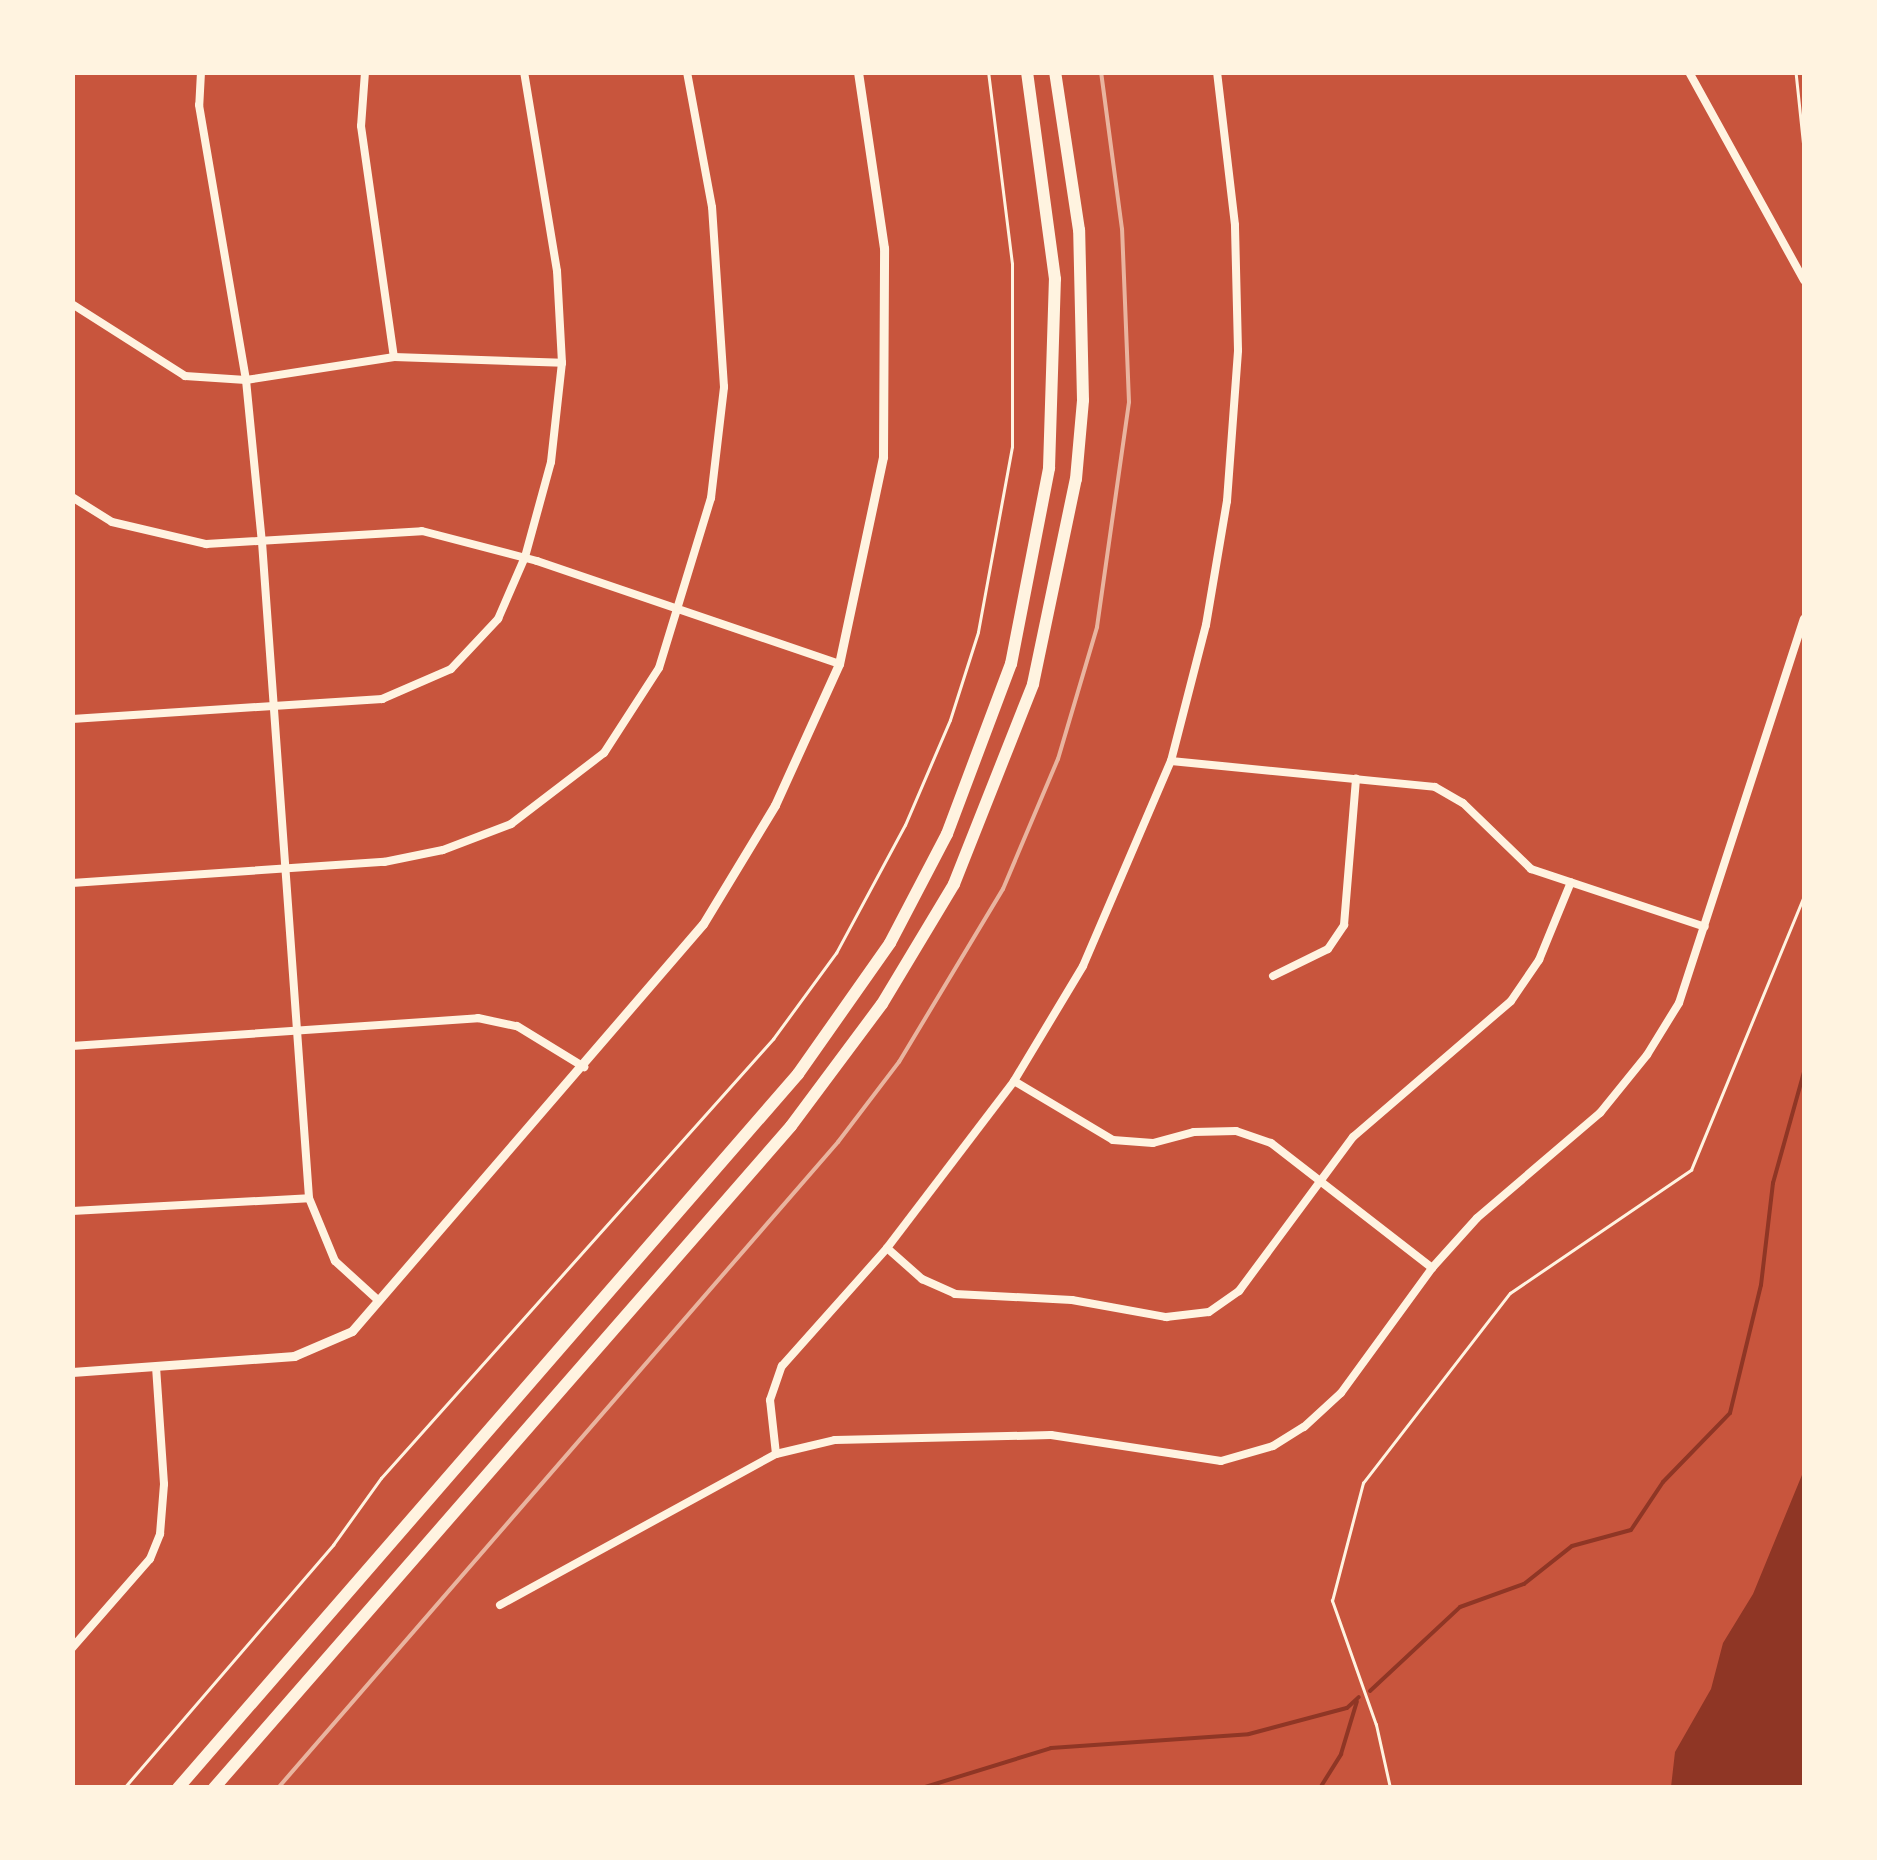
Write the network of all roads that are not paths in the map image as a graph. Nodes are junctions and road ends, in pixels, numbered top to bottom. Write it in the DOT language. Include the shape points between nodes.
graph roads {
  1 [pos="202,72"];
  2 [pos="365,72"];
  3 [pos="524,72"];
  4 [pos="688,72"];
  5 [pos="858,72"];
  6 [pos="1027,72"];
  7 [pos="1055,72"];
  8 [pos="1217,72"];
  9 [pos="1690,72"];
  10 [pos="1804,280"];
  11 [pos="72,304"];
  12 [pos="394,357"];
  13 [pos="562,363"];
  14 [pos="246,380"];
  15 [pos="72,497"];
  16 [pos="262,542"];
  17 [pos="525,557"];
  18 [pos="681,608"];
  19 [pos="1804,620"];
  20 [pos="839,664"];
  21 [pos="276,704"];
  22 [pos="72,719"];
  23 [pos="1171,761"];
  24 [pos="1356,778"];
  25 [pos="288,868"];
  26 [pos="1571,882"];
  27 [pos="72,883"];
  28 [pos="1705,927"];
  29 [pos="1273,976"];
  30 [pos="301,1032"];
  31 [pos="72,1046"];
  32 [pos="584,1066"];
  33 [pos="1014,1081"];
  34 [pos="1317,1180"];
  35 [pos="310,1198"];
  36 [pos="72,1212"];
  37 [pos="887,1248"];
  38 [pos="1432,1268"];
  39 [pos="379,1301"];
  40 [pos="156,1368"];
  41 [pos="72,1372"];
  42 [pos="776,1454"];
  43 [pos="500,1605"];
  44 [pos="72,1648"];
  45 [pos="178,1788"];
  46 [pos="214,1788"];
  1 -- 14 [label="street" via="199,105"];
  2 -- 12 [label="street" via="361,126"];
  3 -- 13 [label="street" via="557,271"];
  4 -- 18 [label="street" via="712,206 724,387 711,498"];
  5 -- 20 [label="street" via="884,248 888,402 867,544"];
  6 -- 45 [label="highway" via="1054,279 1049,468 1010,664 948,834 890,942 798,1074"];
  7 -- 46 [label="highway" via="1079,230 1082,400 1076,478 1033,684 954,884 825,1084"];
  8 -- 23 [label="street" via="1235,225 1238,350 1224,519 1206,625"];
  9 -- 10 [label="street"];
  11 -- 14 [label="street" via="185,376"];
  12 -- 13 [label="street"];
  12 -- 14 [label="street"];
  13 -- 17 [label="street" via="550,462"];
  14 -- 16 [label="street"];
  15 -- 16 [label="street" via="112,522 158,538"];
  16 -- 17 [label="street" via="422,531"];
  16 -- 21 [label="street"];
  17 -- 18 [label="street"];
  17 -- 21 [label="street" via="498,619 451,669 382,698"];
  18 -- 20 [label="street"];
  18 -- 25 [label="street" via="659,668 604,753 511,824 428,853"];
  19 -- 28 [label="street"];
  20 -- 32 [label="street" via="775,805 702,924"];
  21 -- 22 [label="street"];
  21 -- 25 [label="street"];
  23 -- 24 [label="street"];
  23 -- 33 [label="street" via="1083,966"];
  24 -- 26 [label="street" via="1435,787 1463,804 1531,869"];
  24 -- 29 [label="street" via="1344,925 1328,949"];
  25 -- 27 [label="street"];
  25 -- 30 [label="street"];
  26 -- 28 [label="street"];
  26 -- 34 [label="street" via="1538,960 1510,1001 1353,1137"];
  28 -- 38 [label="street" via="1679,1003 1647,1055 1600,1113 1476,1218"];
  30 -- 31 [label="street"];
  30 -- 32 [label="street" via="478,1018 517,1026"];
  30 -- 35 [label="street"];
  32 -- 39 [label="street"];
  33 -- 34 [label="street" via="1113,1140 1153,1143 1194,1132 1236,1131 1270,1144"];
  33 -- 37 [label="street"];
  34 -- 37 [label="street" via="1239,1291 1209,1312 1166,1318 1072,1300 955,1294 922,1279"];
  34 -- 38 [label="street"];
  35 -- 36 [label="street"];
  35 -- 39 [label="street" via="335,1261"];
  37 -- 42 [label="street" via="782,1366 770,1400"];
  38 -- 42 [label="street" via="1324,1411 1274,1446 1222,1461 1050,1435 835,1440"];
  39 -- 40 [label="street" via="352,1331 315,1352"];
  40 -- 41 [label="street"];
  40 -- 44 [label="street" via="164,1484 160,1534 150,1559"];
  42 -- 43 [label="street"];
}
